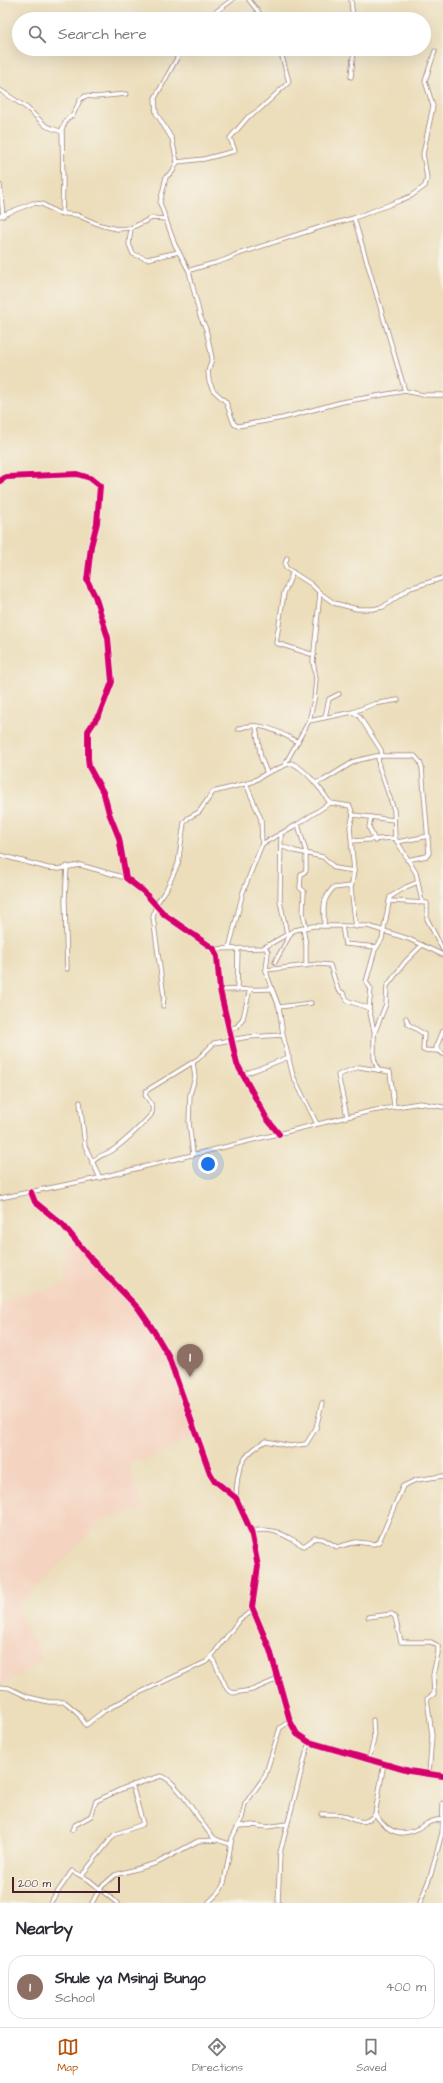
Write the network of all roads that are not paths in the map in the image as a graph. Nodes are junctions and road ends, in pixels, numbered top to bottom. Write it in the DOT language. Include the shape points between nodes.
graph roads {
  1 [pos="232,0"];
  2 [pos="249,0"];
  3 [pos="351,0"];
  4 [pos="216,12"];
  5 [pos="258,12"];
  6 [pos="352,12"];
  7 [pos="435,51"];
  8 [pos="178,56"];
  9 [pos="282,56"];
  10 [pos="353,56"];
  11 [pos="351,77"];
  12 [pos="0,90"];
  13 [pos="126,94"];
  14 [pos="62,132"];
  15 [pos="177,162"];
  16 [pos="0,185"];
  17 [pos="62,214"];
  18 [pos="2,216"];
  19 [pos="354,218"];
  20 [pos="166,219"];
  21 [pos="131,228"];
  22 [pos="179,252"];
  23 [pos="188,270"];
  24 [pos="404,391"];
  25 [pos="443,394"];
  26 [pos="0,481"];
  27 [pos="287,558"];
  28 [pos="292,572"];
  29 [pos="443,578"];
  30 [pos="320,593"];
  31 [pos="314,655"];
  32 [pos="339,694"];
  33 [pos="398,700"];
  34 [pos="353,712"];
  35 [pos="325,717"];
  36 [pos="309,721"];
  37 [pos="256,727"];
  38 [pos="238,729"];
  39 [pos="298,742"];
  40 [pos="380,756"];
  41 [pos="285,764"];
  42 [pos="267,773"];
  43 [pos="315,783"];
  44 [pos="246,784"];
  45 [pos="330,802"];
  46 [pos="353,815"];
  47 [pos="371,817"];
  48 [pos="394,820"];
  49 [pos="298,824"];
  50 [pos="281,834"];
  51 [pos="429,836"];
  52 [pos="396,840"];
  53 [pos="352,841"];
  54 [pos="375,841"];
  55 [pos="262,844"];
  56 [pos="281,846"];
  57 [pos="306,852"];
  58 [pos="0,855"];
  59 [pos="407,860"];
  60 [pos="67,866"];
  61 [pos="354,871"];
  62 [pos="126,878"];
  63 [pos="418,882"];
  64 [pos="351,886"];
  65 [pos="389,901"];
  66 [pos="422,902"];
  67 [pos="156,904"];
  68 [pos="324,926"];
  69 [pos="342,926"];
  70 [pos="356,927"];
  71 [pos="304,928"];
  72 [pos="291,932"];
  73 [pos="383,932"];
  74 [pos="287,934"];
  75 [pos="422,945"];
  76 [pos="265,947"];
  77 [pos="377,947"];
  78 [pos="229,948"];
  79 [pos="214,949"];
  80 [pos="238,949"];
  81 [pos="443,953"];
  82 [pos="275,962"];
  83 [pos="306,966"];
  84 [pos="67,969"];
  85 [pos="266,970"];
  86 [pos="250,989"];
  87 [pos="270,989"];
  88 [pos="220,990"];
  89 [pos="237,990"];
  90 [pos="311,1003"];
  91 [pos="163,1006"];
  92 [pos="279,1007"];
  93 [pos="370,1008"];
  94 [pos="406,1018"];
  95 [pos="228,1028"];
  96 [pos="443,1031"];
  97 [pos="375,1032"];
  98 [pos="283,1035"];
  99 [pos="231,1039"];
  100 [pos="438,1051"];
  101 [pos="443,1054"];
  102 [pos="289,1056"];
  103 [pos="193,1062"];
  104 [pos="378,1070"];
  105 [pos="242,1075"];
  106 [pos="80,1102"];
  107 [pos="394,1106"];
  108 [pos="443,1107"];
  109 [pos="347,1116"];
  110 [pos="317,1124"];
  111 [pos="279,1134"];
  112 [pos="193,1155"];
  113 [pos="92,1163"];
  114 [pos="100,1178"];
  115 [pos="31,1192"];
  116 [pos="0,1198"];
  117 [pos="322,1404"];
  118 [pos="443,1476"];
  119 [pos="236,1498"];
  120 [pos="250,1531"];
  121 [pos="253,1610"];
  122 [pos="368,1617"];
  123 [pos="212,1657"];
  124 [pos="278,1679"];
  125 [pos="0,1687"];
  126 [pos="373,1720"];
  127 [pos="290,1721"];
  128 [pos="309,1742"];
  129 [pos="369,1759"];
  130 [pos="384,1763"];
  131 [pos="429,1774"];
  132 [pos="443,1776"];
  133 [pos="132,1785"];
  134 [pos="443,1802"];
  135 [pos="321,1814"];
  136 [pos="375,1814"];
  137 [pos="442,1818"];
  138 [pos="287,1824"];
  139 [pos="238,1826"];
  140 [pos="72,1830"];
  141 [pos="217,1840"];
  142 [pos="230,1844"];
  143 [pos="82,1875"];
  144 [pos="100,1888"];
  145 [pos="50,1903"];
  146 [pos="92,1903"];
  147 [pos="117,1903"];
  148 [pos="208,1903"];
  149 [pos="278,1903"];
  150 [pos="420,1903"];
  1 -- 4 [label="street"];
  2 -- 5 [label="street"];
  3 -- 6 [label="street"];
  7 -- 19 [label="street" via="425,81 433,106 424,154 426,184 405,199"];
  8 -- 15 [label="street" via="154,98 156,113 172,139"];
  9 -- 15 [label="street" via="289,82 248,117 230,138 235,151 204,160"];
  10 -- 11 [label="street"];
  12 -- 14 [label="street" via="27,108 46,126"];
  13 -- 14 [label="street" via="85,96 80,100 74,114 63,125"];
  14 -- 17 [label="street"];
  15 -- 20 [label="street" via="166,178 161,193 160,202"];
  16 -- 18 [label="street"];
  17 -- 18 [label="street" via="42,204 33,203"];
  17 -- 21 [label="street" via="77,215 110,228"];
  19 -- 23 [label="street" via="235,255 226,261"];
  19 -- 24 [label="street"];
  20 -- 21 [label="street" via="147,219"];
  20 -- 22 [label="street"];
  21 -- 22 [label="street" via="129,244 133,254 147,259"];
  22 -- 23 [label="street"];
  23 -- 24 [label="street" via="212,355 208,372 209,381 213,390 226,402 235,426"];
  24 -- 25 [label="street" via="423,395"];
  26 -- 62 [label="street" via="8,477 78,474 90,478 100,486 97,523 87,580 108,638 112,682 100,713 88,731 89,764 104,794 119,838"];
  27 -- 28 [label="street" via="285,566"];
  28 -- 30 [label="street"];
  28 -- 31 [label="street" via="284,593 276,643"];
  29 -- 30 [label="street" via="410,588 383,606 373,609 358,609 334,602"];
  30 -- 31 [label="street"];
  31 -- 36 [label="street" via="315,686"];
  32 -- 35 [label="street" via="329,698"];
  33 -- 34 [label="street" via="374,704"];
  34 -- 35 [label="street"];
  34 -- 40 [label="street" via="359,716 381,750"];
  35 -- 36 [label="street"];
  36 -- 39 [label="street"];
  37 -- 38 [label="street"];
  37 -- 39 [label="street" via="272,728"];
  37 -- 42 [label="street" via="261,758"];
  39 -- 41 [label="street"];
  40 -- 43 [label="street" via="350,763"];
  40 -- 48 [label="street" via="380,767 394,810"];
  40 -- 51 [label="street" via="415,756 420,762"];
  41 -- 42 [label="street"];
  41 -- 43 [label="street" via="294,764"];
  42 -- 44 [label="street"];
  43 -- 45 [label="street"];
  44 -- 55 [label="street" via="261,819"];
  44 -- 67 [label="street" via="213,792 199,812 186,820 178,864 166,890"];
  45 -- 46 [label="street" via="348,805"];
  45 -- 49 [label="street"];
  46 -- 47 [label="street"];
  46 -- 53 [label="street" via="350,827"];
  47 -- 48 [label="street"];
  47 -- 54 [label="street" via="369,828"];
  48 -- 52 [label="street"];
  49 -- 50 [label="street"];
  49 -- 57 [label="street"];
  50 -- 55 [label="street"];
  50 -- 56 [label="street"];
  51 -- 52 [label="street"];
  51 -- 59 [label="street" via="430,849 427,856"];
  52 -- 54 [label="street"];
  52 -- 59 [label="street"];
  53 -- 54 [label="street"];
  53 -- 61 [label="street"];
  55 -- 78 [label="street" via="243,892"];
  56 -- 57 [label="street"];
  56 -- 74 [label="street" via="280,901"];
  57 -- 61 [label="street" via="326,858 335,868"];
  57 -- 71 [label="street" via="307,870 301,874 299,880 300,888 305,892"];
  58 -- 60 [label="street" via="48,868"];
  59 -- 63 [label="street" via="416,872"];
  60 -- 62 [label="street" via="80,865"];
  60 -- 84 [label="street" via="64,900"];
  61 -- 64 [label="street"];
  62 -- 67 [label="street"];
  63 -- 65 [label="street" via="395,893"];
  63 -- 66 [label="street"];
  64 -- 68 [label="street" via="333,888 327,895 323,903"];
  64 -- 70 [label="street"];
  65 -- 66 [label="street"];
  65 -- 73 [label="street"];
  66 -- 81 [label="street" via="427,903 427,919"];
  67 -- 79 [label="street" via="165,915"];
  67 -- 91 [label="street" via="154,923"];
  68 -- 69 [label="street"];
  68 -- 71 [label="street"];
  69 -- 70 [label="street"];
  69 -- 77 [label="street" via="345,944"];
  70 -- 73 [label="street" via="368,926"];
  71 -- 72 [label="street"];
  71 -- 83 [label="street"];
  72 -- 74 [label="street"];
  72 -- 82 [label="street"];
  73 -- 75 [label="street"];
  73 -- 77 [label="street" via="381,943"];
  74 -- 76 [label="street"];
  75 -- 81 [label="street"];
  75 -- 97 [label="street" via="389,981 386,1004"];
  76 -- 80 [label="street"];
  76 -- 85 [label="street" via="268,952"];
  77 -- 93 [label="street" via="366,980 371,990"];
  78 -- 79 [label="street"];
  78 -- 80 [label="street"];
  79 -- 88 [label="street"];
  80 -- 89 [label="street"];
  83 -- 85 [label="street"];
  83 -- 93 [label="street" via="330,965 338,990 348,1001"];
  85 -- 87 [label="street"];
  86 -- 87 [label="street"];
  86 -- 89 [label="street"];
  86 -- 95 [label="street" via="239,1026"];
  87 -- 92 [label="street"];
  88 -- 89 [label="street"];
  88 -- 95 [label="street"];
  90 -- 92 [label="street"];
  92 -- 98 [label="street"];
  93 -- 97 [label="street"];
  94 -- 100 [label="street" via="408,1024 424,1034 423,1050"];
  95 -- 99 [label="street"];
  96 -- 100 [label="street" via="436,1046"];
  97 -- 104 [label="street" via="374,1058"];
  98 -- 99 [label="street"];
  98 -- 102 [label="street"];
  99 -- 103 [label="street" via="214,1043"];
  99 -- 105 [label="street"];
  100 -- 101 [label="street"];
  102 -- 105 [label="street"];
  102 -- 110 [label="street" via="296,1084"];
  103 -- 112 [label="street" via="195,1078 190,1094 189,1122"];
  103 -- 113 [label="street" via="146,1091 145,1095 152,1105 151,1115 119,1146"];
  104 -- 107 [label="street" via="390,1072"];
  104 -- 109 [label="street" via="362,1067 338,1076"];
  105 -- 111 [label="street" via="267,1119"];
  106 -- 113 [label="street" via="85,1146"];
  107 -- 108 [label="street" via="420,1103"];
  107 -- 109 [label="street"];
  109 -- 110 [label="street"];
  110 -- 111 [label="street"];
  111 -- 112 [label="street"];
  112 -- 114 [label="street"];
  113 -- 114 [label="street"];
  114 -- 115 [label="street"];
  115 -- 116 [label="street"];
  115 -- 119 [label="street" via="35,1202 63,1226 139,1309 168,1355 210,1473 215,1481"];
  117 -- 119 [label="street" via="316,1428 306,1444 290,1446 266,1442 240,1463"];
  118 -- 120 [label="street" via="416,1480 403,1486 379,1542 374,1544 356,1542 337,1547 315,1538 304,1546 275,1531"];
  119 -- 120 [label="street"];
  120 -- 121 [label="street" via="258,1566 252,1601"];
  121 -- 123 [label="street" via="240,1619"];
  121 -- 124 [label="street" via="270,1650"];
  122 -- 131 [label="street" via="392,1614 401,1642 431,1642 438,1646 433,1675 434,1691 427,1699 432,1735"];
  123 -- 124 [label="street" via="227,1689 233,1693 252,1690"];
  123 -- 125 [label="street" via="128,1698 104,1711 86,1725 77,1712 65,1702 49,1702"];
  124 -- 127 [label="street"];
  126 -- 129 [label="street" via="374,1739"];
  127 -- 128 [label="street" via="297,1734"];
  127 -- 139 [label="street" via="280,1728 266,1776 248,1799"];
  128 -- 129 [label="street"];
  128 -- 138 [label="street"];
  129 -- 130 [label="street"];
  130 -- 131 [label="street"];
  130 -- 136 [label="street"];
  131 -- 132 [label="street"];
  133 -- 140 [label="street" via="96,1801 91,1816 78,1823"];
  133 -- 141 [label="street" via="163,1776"];
  133 -- 143 [label="street" via="143,1824 114,1835"];
  134 -- 137 [label="street"];
  135 -- 136 [label="street" via="341,1815 360,1822 371,1819"];
  136 -- 137 [label="street" via="386,1828 401,1834 420,1829"];
  137 -- 150 [label="street" via="442,1833"];
  138 -- 139 [label="street" via="267,1827"];
  138 -- 149 [label="street" via="280,1853"];
  139 -- 142 [label="street"];
  141 -- 142 [label="street"];
  141 -- 144 [label="street" via="198,1841 157,1862 115,1875"];
  142 -- 148 [label="street" via="224,1883"];
  143 -- 144 [label="street"];
  143 -- 145 [label="street" via="72,1871"];
  144 -- 146 [label="street"];
  144 -- 147 [label="street"];
}
